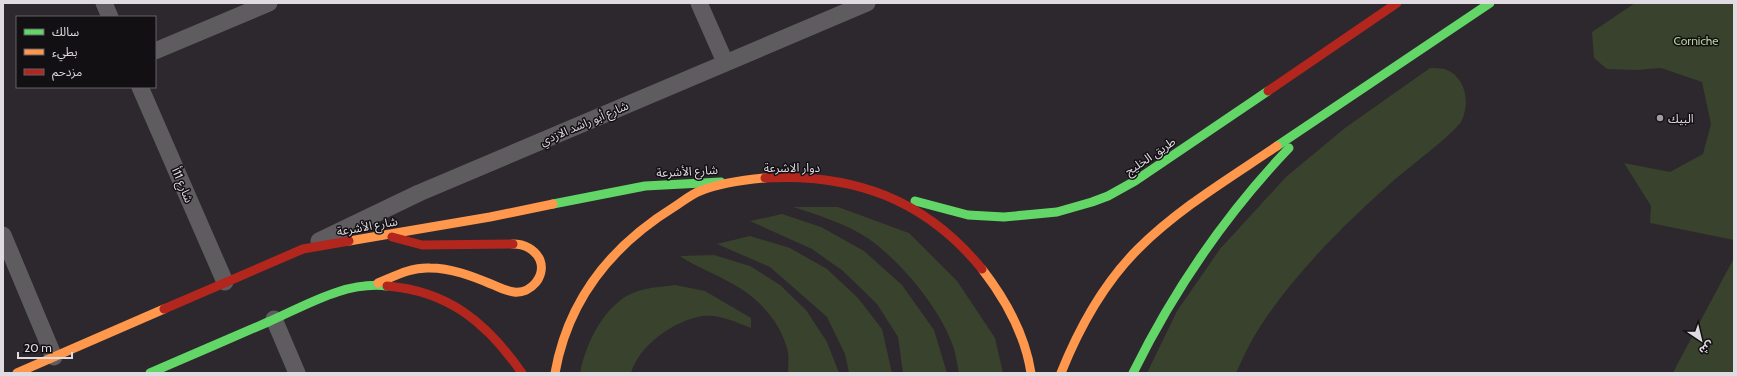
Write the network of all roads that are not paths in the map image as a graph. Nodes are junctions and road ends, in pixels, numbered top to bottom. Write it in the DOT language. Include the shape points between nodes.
graph roads {
  1 [pos="104,3"];
  2 [pos="269,3"];
  3 [pos="699,3"];
  4 [pos="867,3"];
  5 [pos="1397,3"];
  6 [pos="1490,3"];
  7 [pos="110,16"];
  8 [pos="156,51"];
  9 [pos="725,62"];
  10 [pos="140,88"];
  11 [pos="1323,114"];
  12 [pos="742,181"];
  13 [pos="880,192"];
  14 [pos="384,234"];
  15 [pos="3,235"];
  16 [pos="303,249"];
  17 [pos="225,282"];
  18 [pos="374,285"];
  19 [pos="274,319"];
  20 [pos="54,357"];
  21 [pos="17,373"];
  22 [pos="150,373"];
  23 [pos="297,373"];
  24 [pos="522,373"];
  25 [pos="555,373"];
  26 [pos="1032,373"];
  27 [pos="1061,373"];
  28 [pos="1133,373"];
  1 -- 7 [label="street"];
  2 -- 8 [label="street"];
  3 -- 9 [label="street"];
  4 -- 9 [label="street, شارع أبو راشد الازدي"];
  5 -- 13 [label="main road, طريق الخليج" via="1148,172 1093,202 1064,210 1024,216 986,217 953,212"];
  6 -- 11 [label="main road"];
  9 -- 16 [label="street, شارع أبو راشد الازدي" via="419,193"];
  10 -- 17 [label="street, شارع 11أ"];
  11 -- 27 [label="main road" via="1168,222 1137,250 1108,285 1093,309"];
  11 -- 28 [label="main road" via="1246,196 1212,241 1149,339"];
  12 -- 13 [label="main road, دوار الاشرعة" via="810,177 846,182"];
  12 -- 14 [label="main road, شارع الأشرعة" via="645,186 490,217"];
  12 -- 25 [label="main road, دوار الاشرعة" via="698,192 638,231 608,262 580,299 563,339"];
  13 -- 26 [label="main road, دوار الاشرعة" via="918,210 946,230 994,282 1022,341"];
  14 -- 16 [label="main road, شارع الأشرعة"];
  14 -- 18 [label="main road" via="422,245 521,244 536,254 541,263 542,273 530,288 518,292 465,273 431,267 410,270"];
  15 -- 20 [label="street"];
  16 -- 17 [label="main road, شارع الأشرعة"];
  17 -- 20 [label="main road, شارع الأشرعة"];
  18 -- 19 [label="main road" via="325,296"];
  18 -- 24 [label="main road" via="407,288 432,294 453,305 476,319 493,334 509,352"];
  19 -- 22 [label="main road"];
  19 -- 23 [label="street"];
  20 -- 21 [label="main road, شارع الأشرعة"];
}
